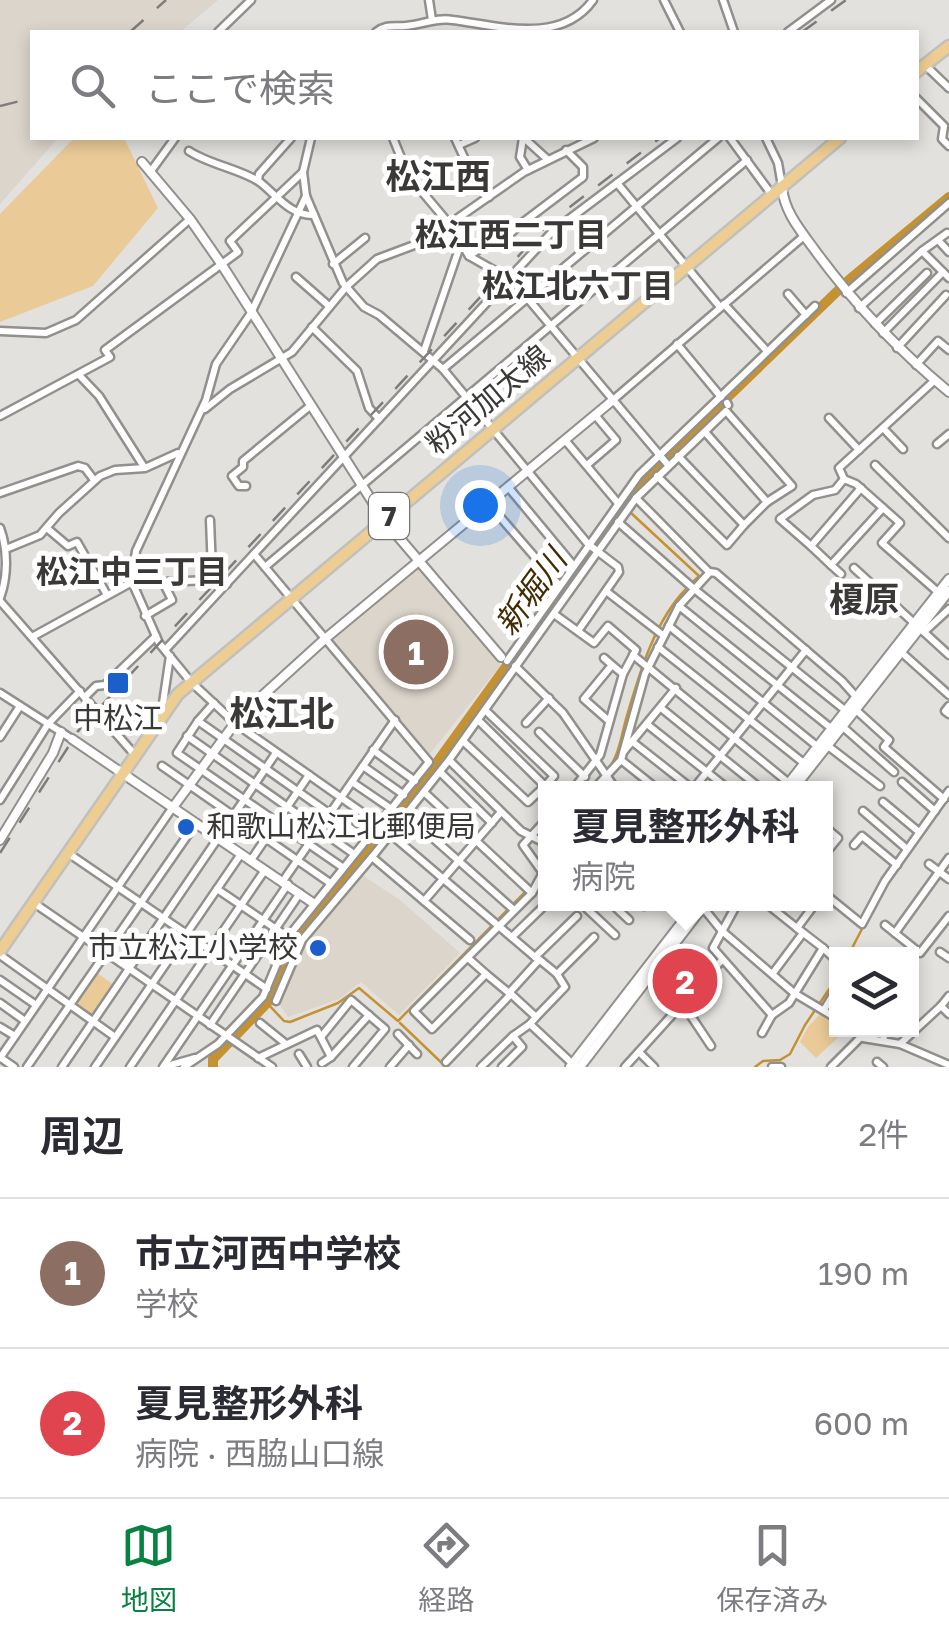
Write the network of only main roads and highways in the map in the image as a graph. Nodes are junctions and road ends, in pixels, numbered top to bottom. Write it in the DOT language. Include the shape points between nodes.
graph roads {
  1 [pos="947,50"];
  2 [pos="921,69"];
  3 [pos="838,140"];
  4 [pos="0,953"];
  1 -- 2 [label="main road"];
  3 -- 4 [label="main road, 粉河加太線 / 7" via="191,682"];
}
